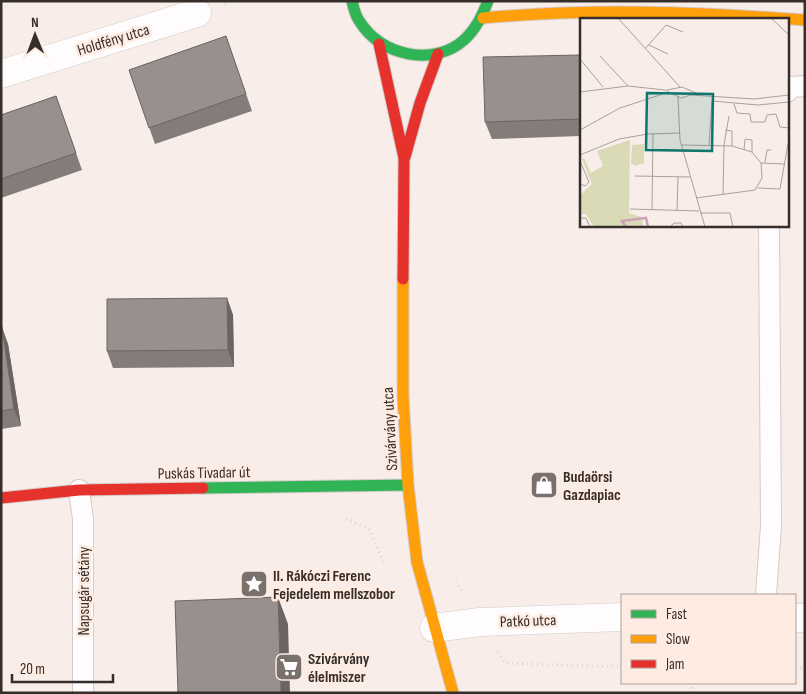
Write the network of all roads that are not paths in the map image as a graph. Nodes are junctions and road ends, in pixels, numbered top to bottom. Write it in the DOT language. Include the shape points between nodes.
graph roads {
  1 [pos="352,1"];
  2 [pos="488,1"];
  3 [pos="626,1"];
  4 [pos="340,6"];
  5 [pos="661,11"];
  6 [pos="197,13"];
  7 [pos="356,16"];
  8 [pos="483,18"];
  9 [pos="773,18"];
  10 [pos="788,19"];
  11 [pos="805,20"];
  12 [pos="379,44"];
  13 [pos="438,54"];
  14 [pos="1,74"];
  15 [pos="805,86"];
  16 [pos="788,91"];
  17 [pos="404,158"];
  18 [pos="769,226"];
  19 [pos="408,485"];
  20 [pos="79,490"];
  21 [pos="1,498"];
  22 [pos="766,594"];
  23 [pos="621,617"];
  24 [pos="434,628"];
  25 [pos="83,693"];
  26 [pos="453,693"];
  1 -- 7 [label="street"];
  2 -- 8 [label="street"];
  3 -- 5 [label="street"];
  4 -- 7 [label="street"];
  5 -- 8 [label="street" via="534,12"];
  5 -- 9 [label="street"];
  6 -- 14 [label="street, Holdfény utca"];
  7 -- 12 [label="street"];
  8 -- 13 [label="street" via="456,46"];
  10 -- 11 [label="street"];
  12 -- 13 [label="street" via="405,54"];
  12 -- 17 [label="street, Szivárvány utca"];
  13 -- 17 [label="street, Szivárvány utca"];
  15 -- 16 [label="lane" via="792,87"];
  17 -- 19 [label="street, Szivárvány utca" via="403,396"];
  18 -- 22 [label="lane" via="771,526"];
  19 -- 20 [label="street, Puskás Tivadar út"];
  19 -- 24 [label="street, Szivárvány utca" via="417,562"];
  20 -- 21 [label="street, Puskás Tivadar út"];
  20 -- 25 [label="lane, Napsugár sétány" via="83,519"];
  23 -- 24 [label="street, Patkó utca" via="480,622"];
  24 -- 26 [label="street, Szivárvány utca"];
}
